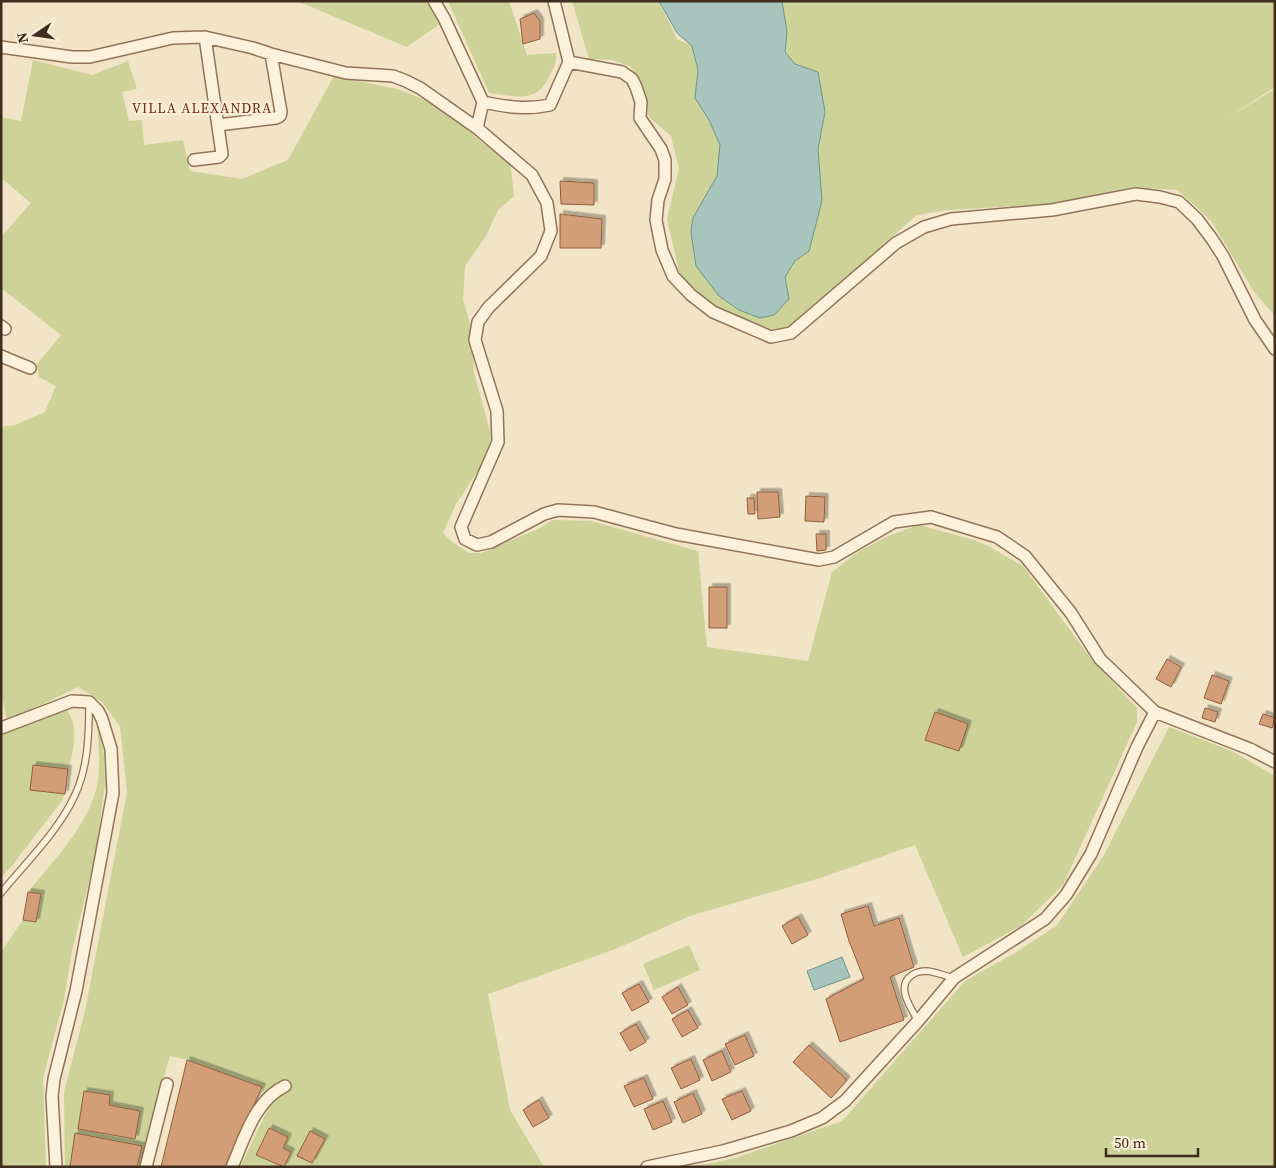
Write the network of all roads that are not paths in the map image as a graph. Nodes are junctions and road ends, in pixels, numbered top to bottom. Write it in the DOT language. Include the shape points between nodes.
graph roads {
  1 [pos="434,1"];
  2 [pos="554,1"];
  3 [pos="205,37"];
  4 [pos="1,47"];
  5 [pos="271,54"];
  6 [pos="569,62"];
  7 [pos="483,102"];
  8 [pos="218,125"];
  9 [pos="477,128"];
  10 [pos="194,160"];
  11 [pos="1275,349"];
  12 [pos="1,356"];
  13 [pos="30,368"];
  14 [pos="89,702"];
  15 [pos="1155,712"];
  16 [pos="1,728"];
  17 [pos="1275,762"];
  18 [pos="1,893"];
  19 [pos="954,978"];
  20 [pos="918,1021"];
  21 [pos="167,1084"];
  22 [pos="284,1086"];
  23 [pos="56,1167"];
  24 [pos="146,1167"];
  25 [pos="232,1167"];
  26 [pos="647,1167"];
  1 -- 7 [label="street"];
  2 -- 6 [label="street"];
  3 -- 4 [label="street" via="173,38 90,57"];
  3 -- 5 [label="street"];
  3 -- 8 [label="street"];
  5 -- 8 [label="street" via="280,116"];
  5 -- 9 [label="street" via="346,73 406,80"];
  6 -- 7 [label="street" via="550,105 535,108"];
  6 -- 11 [label="street" via="622,72 632,79 640,102 640,118 665,160 665,179 656,220 662,250 673,276 714,312 754,331 771,337 791,333 896,243 924,227 952,219 1052,210 1136,194 1179,202 1197,220 1223,256 1255,320"];
  7 -- 9 [label="street"];
  8 -- 10 [label="street" via="221,156"];
  9 -- 15 [label="street" via="532,175 547,203 551,231 541,256 478,322 475,340 497,411 498,442 461,527 465,539 477,545 491,542 558,510 594,512 676,534 819,560 834,557 894,522 931,517 997,537 1025,556 1071,613 1100,659"];
  12 -- 13 [label="street"];
  14 -- 16 [label="street" via="72,701"];
  14 -- 18 [label="lane" via="86,758 75,794 52,833"];
  14 -- 23 [label="street" via="98,710 108,734 113,793 76,992 54,1079"];
  15 -- 17 [label="street" via="1250,748"];
  15 -- 19 [label="street" via="1091,854 1066,895 1045,919"];
  19 -- 20 [label="street"];
  19 -- 20 [label="lane" via="926,971 909,977 904,985 905,994"];
  20 -- 26 [label="street" via="846,1101 822,1118 791,1132"];
  21 -- 24 [label="street"];
  22 -- 25 [label="street" via="261,1106"];
}
